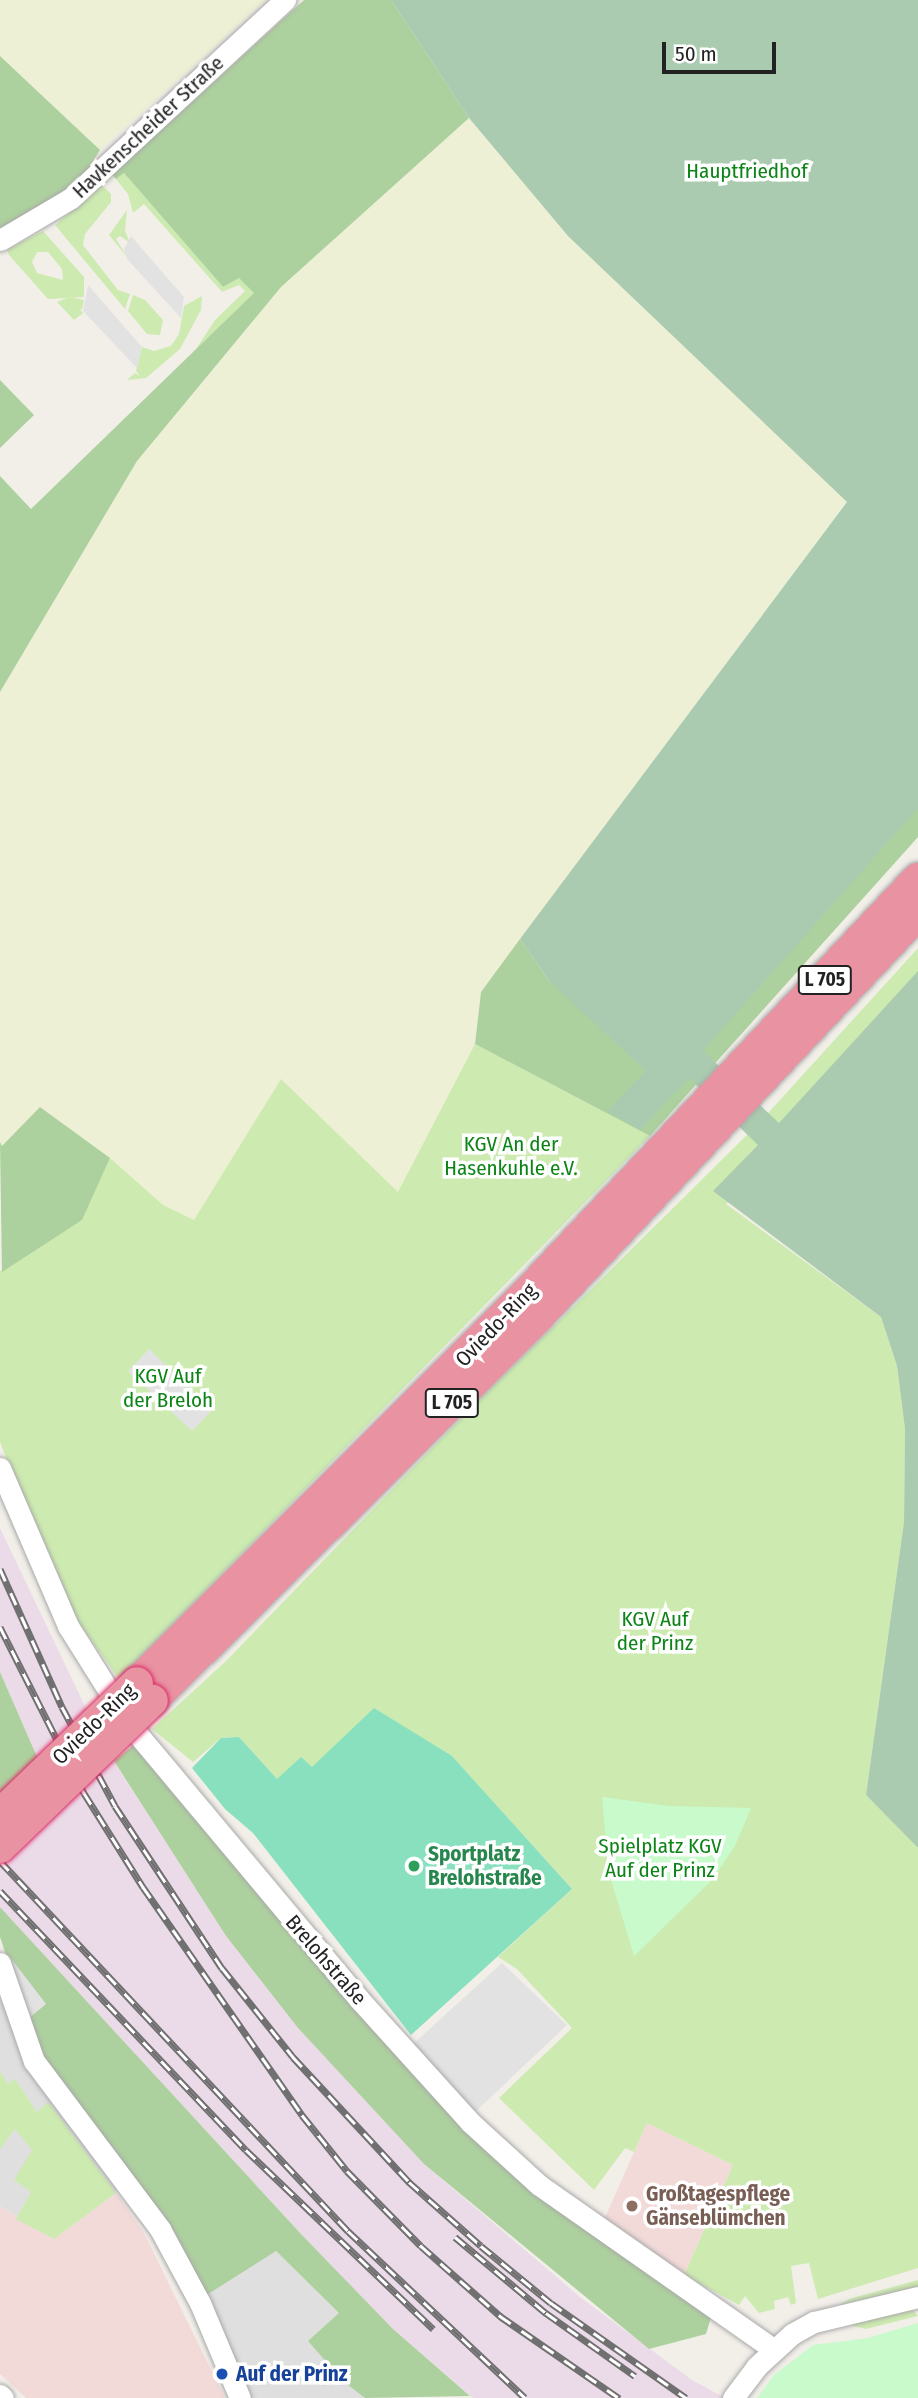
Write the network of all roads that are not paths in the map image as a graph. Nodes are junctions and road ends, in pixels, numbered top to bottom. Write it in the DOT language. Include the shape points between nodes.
graph roads {
  1 [pos="285,0"];
  2 [pos="0,240"];
  3 [pos="918,879"];
  4 [pos="918,913"];
  5 [pos="0,1468"];
  6 [pos="144,1692"];
  7 [pos="0,1815"];
  8 [pos="0,1847"];
  9 [pos="0,1963"];
  10 [pos="918,2297"];
  11 [pos="773,2349"];
  12 [pos="738,2391"];
  13 [pos="240,2398"];
  1 -- 2 [label="street, Havkenscheider Straße" via="71,198"];
  3 -- 6 [label="highway, Oviedo-Ring / L 705"];
  4 -- 6 [label="highway, Oviedo-Ring / L 705" via="541,1313"];
  5 -- 11 [label="street, Brelohstraße" via="68,1626 130,1725 359,1999 470,2122 539,2185 593,2226 730,2314"];
  6 -- 7 [label="highway, Oviedo-Ring / L 705, bridge"];
  6 -- 8 [label="highway, Oviedo-Ring / L 705, bridge"];
  9 -- 13 [label="street" via="34,2061 159,2229 200,2303"];
  10 -- 11 [label="street" via="814,2322"];
  11 -- 12 [label="street"];
}
